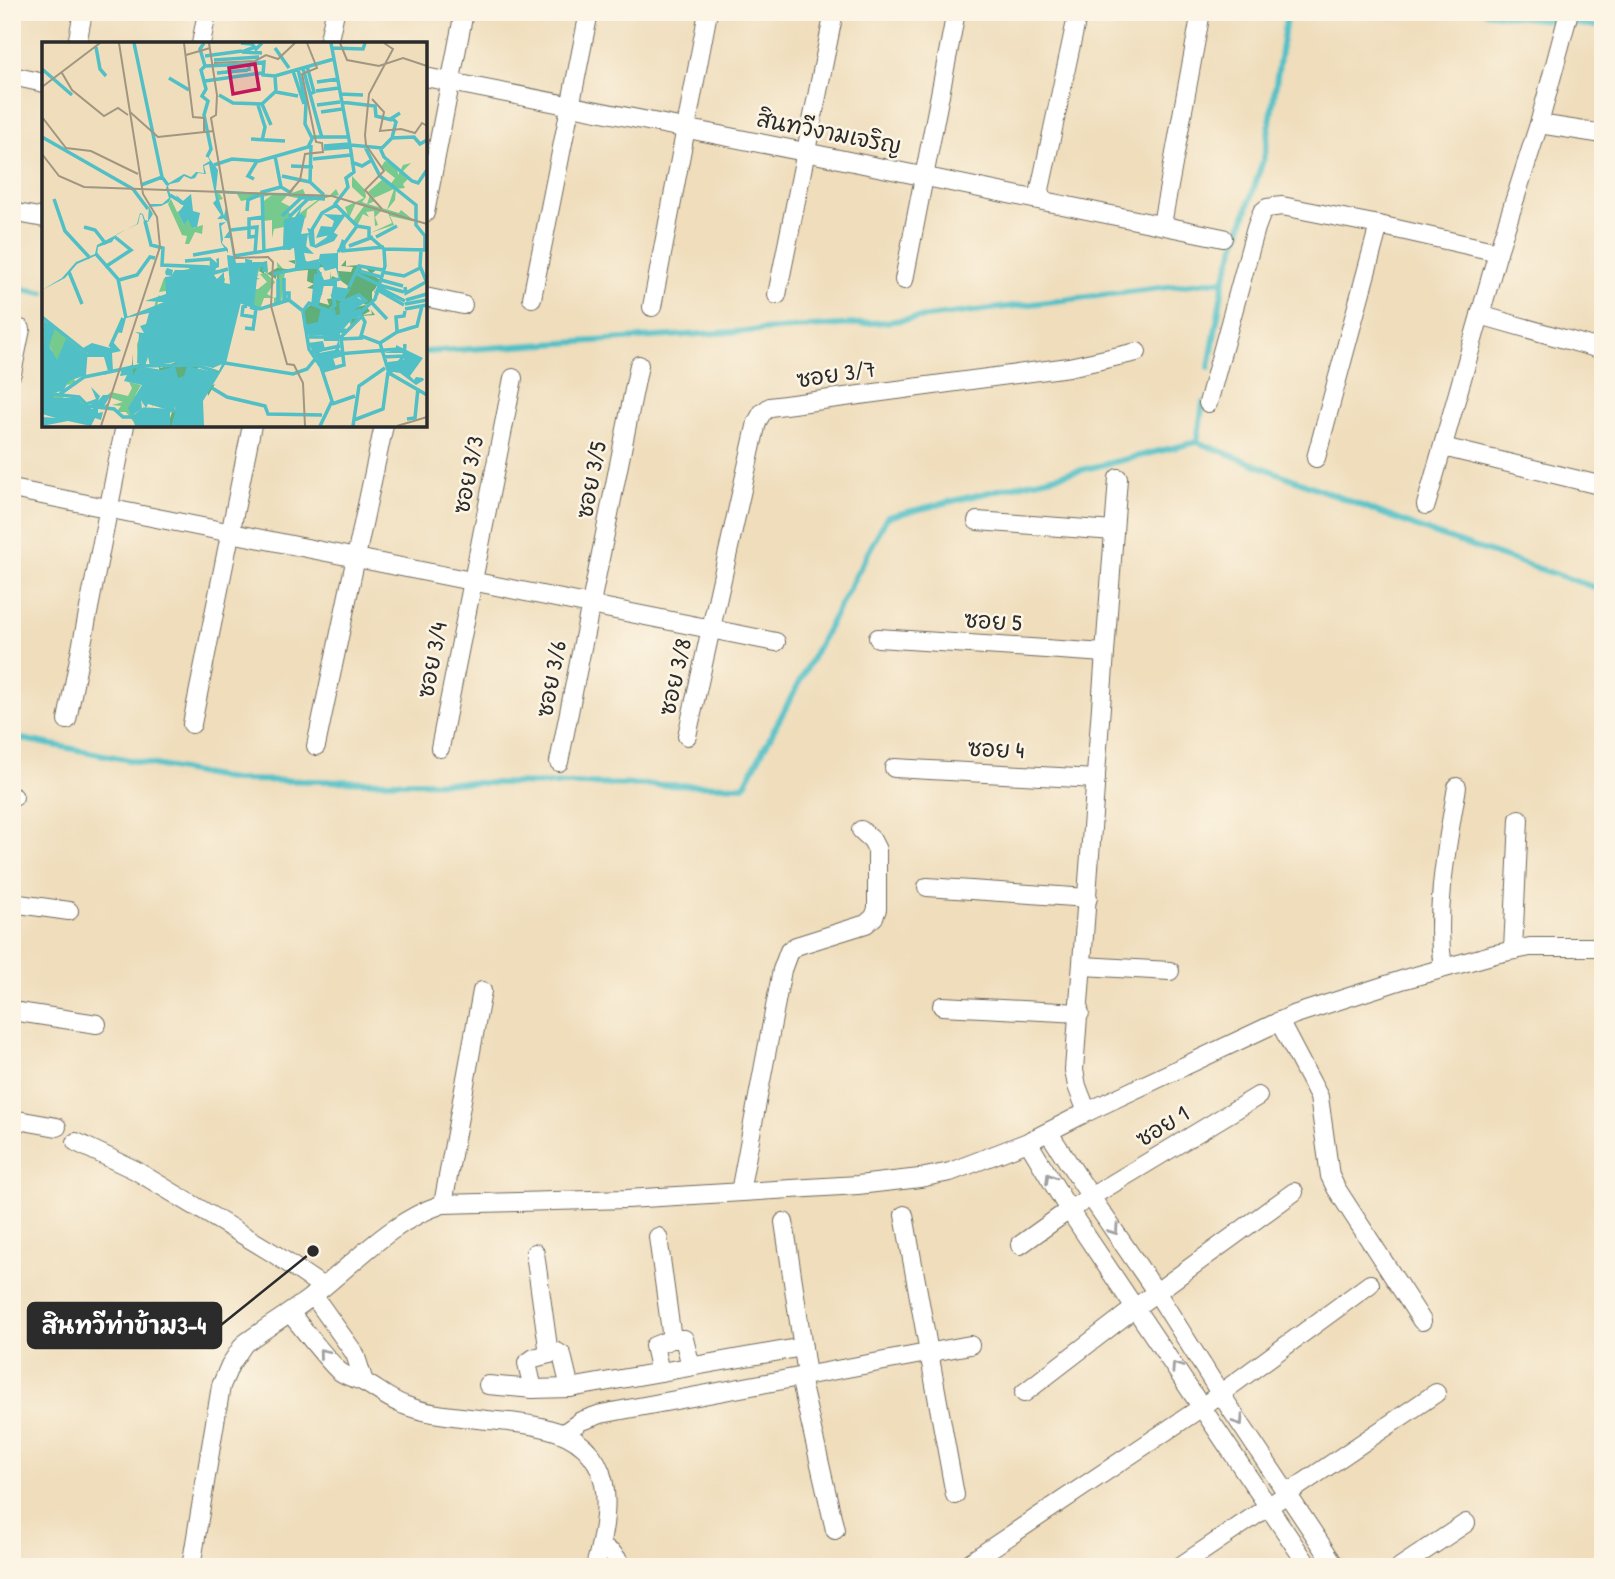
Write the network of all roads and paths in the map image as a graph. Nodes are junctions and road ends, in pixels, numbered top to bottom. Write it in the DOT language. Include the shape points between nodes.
graph roads {
  1 [pos="83,12"];
  2 [pos="207,12"];
  3 [pos="335,12"];
  4 [pos="464,12"];
  5 [pos="589,12"];
  6 [pos="708,12"];
  7 [pos="834,12"];
  8 [pos="956,12"];
  9 [pos="1078,12"];
  10 [pos="1201,12"];
  11 [pos="1569,12"];
  12 [pos="77,42"];
  13 [pos="201,42"];
  14 [pos="328,42"];
  15 [pos="12,76"];
  16 [pos="427,77"];
  17 [pos="42,83"];
  18 [pos="451,83"];
  19 [pos="570,106"];
  20 [pos="1538,124"];
  21 [pos="685,129"];
  22 [pos="1603,134"];
  23 [pos="806,152"];
  24 [pos="924,176"];
  25 [pos="1038,199"];
  26 [pos="427,203"];
  27 [pos="12,212"];
  28 [pos="42,218"];
  29 [pos="1162,224"];
  30 [pos="1379,225"];
  31 [pos="1223,238"];
  32 [pos="1498,252"];
  33 [pos="904,280"];
  34 [pos="777,295"];
  35 [pos="427,297"];
  36 [pos="531,298"];
  37 [pos="463,305"];
  38 [pos="652,307"];
  39 [pos="1480,315"];
  40 [pos="21,329"];
  41 [pos="1603,349"];
  42 [pos="1138,352"];
  43 [pos="639,365"];
  44 [pos="12,373"];
  45 [pos="513,378"];
  46 [pos="1208,403"];
  47 [pos="125,427"];
  48 [pos="252,427"];
  49 [pos="384,427"];
  50 [pos="1443,447"];
  51 [pos="1316,458"];
  52 [pos="1118,478"];
  53 [pos="1603,486"];
  54 [pos="12,489"];
  55 [pos="1426,505"];
  56 [pos="109,508"];
  57 [pos="976,522"];
  58 [pos="1114,531"];
  59 [pos="230,532"];
  60 [pos="356,558"];
  61 [pos="472,581"];
  62 [pos="590,605"];
  63 [pos="711,629"];
  64 [pos="878,638"];
  65 [pos="776,642"];
  66 [pos="1105,653"];
  67 [pos="67,720"];
  68 [pos="192,724"];
  69 [pos="687,736"];
  70 [pos="316,746"];
  71 [pos="440,748"];
  72 [pos="559,762"];
  73 [pos="894,768"];
  74 [pos="1096,779"];
  75 [pos="1457,787"];
  76 [pos="1519,819"];
  77 [pos="861,830"];
  78 [pos="927,887"];
  79 [pos="1088,898"];
  80 [pos="12,903"];
  81 [pos="69,911"];
  82 [pos="1603,947"];
  83 [pos="1513,950"];
  84 [pos="1083,965"];
  85 [pos="1443,968"];
  86 [pos="1170,971"];
  87 [pos="482,991"];
  88 [pos="942,1006"];
  89 [pos="12,1011"];
  90 [pos="1080,1013"];
  91 [pos="1279,1021"];
  92 [pos="97,1024"];
  93 [pos="1258,1096"];
  94 [pos="1087,1112"];
  95 [pos="12,1119"];
  96 [pos="57,1127"];
  97 [pos="1049,1133"];
  98 [pos="76,1142"];
  99 [pos="1028,1142"];
  100 [pos="740,1192"];
  101 [pos="1294,1192"];
  102 [pos="1091,1197"];
  103 [pos="443,1204"];
  104 [pos="1069,1210"];
  105 [pos="904,1215"];
  106 [pos="784,1222"];
  107 [pos="657,1237"];
  108 [pos="1020,1245"];
  109 [pos="535,1253"];
  110 [pos="1370,1284"];
  111 [pos="318,1291"];
  112 [pos="1157,1293"];
  113 [pos="1136,1307"];
  114 [pos="290,1313"];
  115 [pos="1422,1321"];
  116 [pos="672,1339"];
  117 [pos="970,1345"];
  118 [pos="803,1347"];
  119 [pos="929,1353"];
  120 [pos="549,1354"];
  121 [pos="691,1366"];
  122 [pos="660,1372"];
  123 [pos="804,1376"];
  124 [pos="364,1382"];
  125 [pos="488,1385"];
  126 [pos="569,1388"];
  127 [pos="533,1390"];
  128 [pos="1024,1393"];
  129 [pos="1220,1393"];
  130 [pos="1436,1393"];
  131 [pos="1202,1407"];
  132 [pos="564,1433"];
  133 [pos="1287,1493"];
  134 [pos="955,1494"];
  135 [pos="1269,1506"];
  136 [pos="1466,1523"];
  137 [pos="835,1530"];
  138 [pos="601,1547"];
  139 [pos="191,1567"];
  140 [pos="595,1567"];
  141 [pos="624,1567"];
  142 [pos="963,1567"];
  143 [pos="1179,1567"];
  144 [pos="1310,1567"];
  145 [pos="1336,1567"];
  146 [pos="1400,1567"];
  1 -- 12 [label="street"];
  2 -- 13 [label="street"];
  3 -- 14 [label="street"];
  4 -- 18 [label="street"];
  5 -- 19 [label="street"];
  6 -- 21 [label="street"];
  7 -- 23 [label="street"];
  8 -- 24 [label="street"];
  9 -- 25 [label="street"];
  10 -- 29 [label="street"];
  11 -- 20 [label="street"];
  15 -- 17 [label="street"];
  16 -- 18 [label="street, สินทวีงามเจริญ"];
  18 -- 19 [label="street, สินทวีงามเจริญ"];
  18 -- 26 [label="street"];
  19 -- 21 [label="street, สินทวีงามเจริญ"];
  19 -- 36 [label="street"];
  20 -- 22 [label="street"];
  20 -- 32 [label="street"];
  21 -- 23 [label="street, สินทวีงามเจริญ"];
  21 -- 38 [label="street"];
  23 -- 24 [label="street, สินทวีงามเจริญ"];
  23 -- 34 [label="street"];
  24 -- 25 [label="street, สินทวีงามเจริญ"];
  24 -- 33 [label="street"];
  25 -- 29 [label="street, สินทวีงามเจริญ"];
  27 -- 28 [label="street"];
  29 -- 31 [label="street, สินทวีงามเจริญ"];
  30 -- 32 [label="street"];
  30 -- 46 [label="street" via="1282,206 1262,212"];
  30 -- 51 [label="street"];
  32 -- 39 [label="street"];
  35 -- 37 [label="street"];
  39 -- 41 [label="street"];
  39 -- 50 [label="street"];
  40 -- 44 [label="street"];
  42 -- 63 [label="street, ซอย 3/7" via="1069,367 770,407 757,422"];
  43 -- 62 [label="street, ซอย 3/5"];
  45 -- 61 [label="street, ซอย 3/3"];
  47 -- 56 [label="street"];
  48 -- 59 [label="street"];
  49 -- 60 [label="street"];
  50 -- 53 [label="street"];
  50 -- 55 [label="street"];
  52 -- 58 [label="street"];
  54 -- 56 [label="street"];
  56 -- 59 [label="street"];
  56 -- 67 [label="street"];
  57 -- 58 [label="street"];
  58 -- 66 [label="street"];
  59 -- 60 [label="street"];
  59 -- 68 [label="street"];
  60 -- 61 [label="street"];
  60 -- 70 [label="street"];
  61 -- 62 [label="street"];
  61 -- 71 [label="street, ซอย 3/4"];
  62 -- 63 [label="street"];
  62 -- 72 [label="street, ซอย 3/6"];
  63 -- 65 [label="street"];
  63 -- 69 [label="street, ซอย 3/8"];
  64 -- 66 [label="street, ซอย 5"];
  66 -- 74 [label="street"];
  73 -- 74 [label="street, ซอย 4"];
  74 -- 79 [label="street"];
  75 -- 85 [label="street" via="1443,873"];
  76 -- 83 [label="street"];
  77 -- 100 [label="street" via="877,850 877,909 866,925 789,951"];
  78 -- 79 [label="street"];
  79 -- 84 [label="street"];
  80 -- 81 [label="street"];
  82 -- 83 [label="street"];
  83 -- 85 [label="street"];
  84 -- 86 [label="street"];
  84 -- 90 [label="street"];
  85 -- 91 [label="street"];
  87 -- 103 [label="street"];
  88 -- 90 [label="street"];
  89 -- 92 [label="street"];
  90 -- 94 [label="street" via="1074,1070"];
  91 -- 94 [label="street"];
  91 -- 115 [label="street" via="1319,1097 1330,1176"];
  93 -- 102 [label="street, ซอย 1"];
  94 -- 97 [label="street"];
  95 -- 96 [label="street"];
  97 -- 99 [label="street"];
  97 -- 102 [label="street"];
  98 -- 111 [label="street" via="135,1170 273,1253"];
  99 -- 100 [label="street" via="920,1178"];
  104 -- 99 [label="street, one-way"];
  100 -- 103 [label="street"];
  101 -- 112 [label="street"];
  102 -- 104 [label="street, ซอย 1"];
  102 -- 112 [label="street, one-way"];
  103 -- 111 [label="street" via="400,1223"];
  104 -- 108 [label="street, ซอย 1"];
  104 -- 113 [label="street"];
  105 -- 119 [label="street"];
  106 -- 118 [label="street"];
  107 -- 116 [label="street"];
  109 -- 120 [label="street"];
  110 -- 129 [label="street"];
  111 -- 114 [label="street"];
  111 -- 124 [label="street" via="355,1354"];
  112 -- 113 [label="street"];
  112 -- 129 [label="street"];
  113 -- 128 [label="street"];
  131 -- 113 [label="street, one-way"];
  124 -- 114 [label="street, one-way" via="340,1372"];
  114 -- 139 [label="street" via="244,1345 220,1386"];
  116 -- 121 [label="street" via="684,1339"];
  116 -- 122 [label="street" via="654,1346"];
  117 -- 119 [label="street"];
  118 -- 121 [label="street"];
  118 -- 123 [label="street"];
  119 -- 123 [label="street"];
  119 -- 134 [label="street"];
  120 -- 126 [label="street" via="562,1355"];
  120 -- 127 [label="street" via="527,1363"];
  121 -- 122 [label="street"];
  122 -- 126 [label="street"];
  123 -- 132 [label="street" via="601,1414"];
  123 -- 137 [label="street"];
  124 -- 132 [label="street" via="405,1406"];
  125 -- 127 [label="street"];
  126 -- 127 [label="street"];
  129 -- 131 [label="street"];
  129 -- 133 [label="street, one-way"];
  130 -- 133 [label="street"];
  131 -- 135 [label="street"];
  131 -- 142 [label="street"];
  132 -- 138 [label="street" via="592,1456 605,1483 607,1509"];
  133 -- 135 [label="street"];
  133 -- 145 [label="street"];
  135 -- 143 [label="street"];
  135 -- 144 [label="street"];
  136 -- 146 [label="street"];
  138 -- 140 [label="street"];
  138 -- 141 [label="street"];
}
